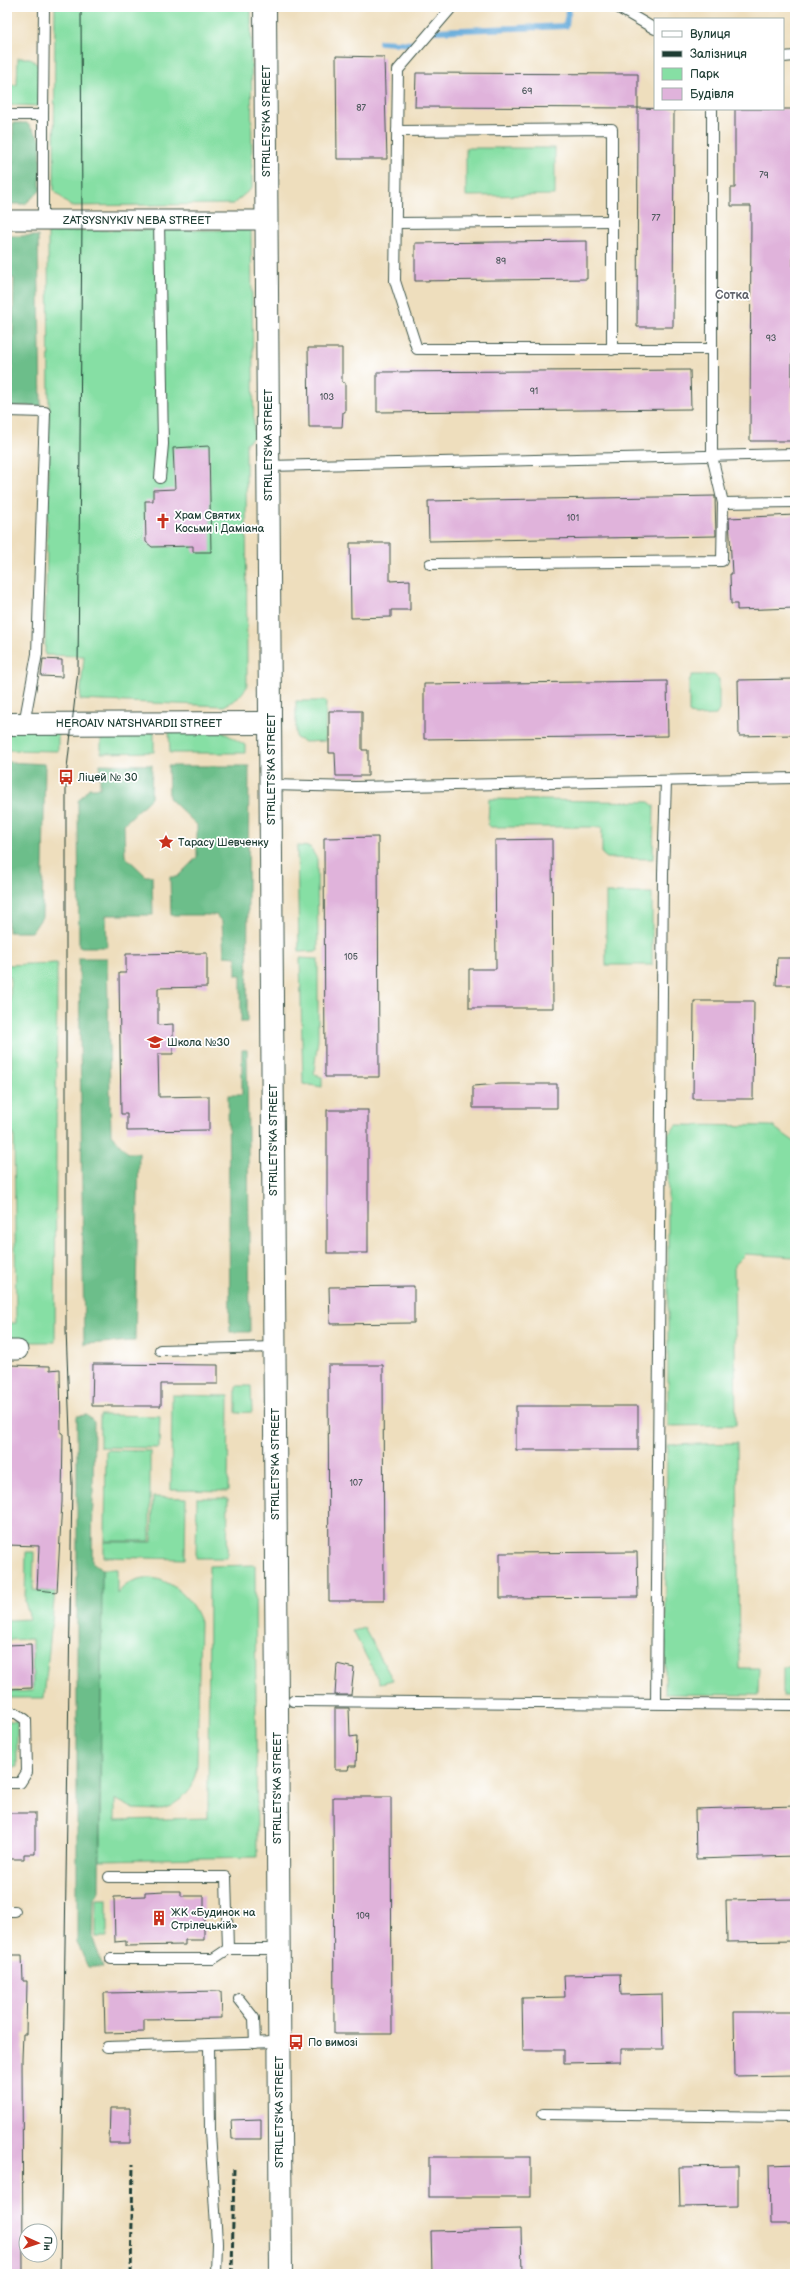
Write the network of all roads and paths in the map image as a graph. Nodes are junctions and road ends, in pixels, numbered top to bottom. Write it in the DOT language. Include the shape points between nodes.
graph roads {
  1 [pos="44,7"];
  2 [pos="266,7"];
  3 [pos="452,7"];
  4 [pos="617,7"];
  5 [pos="654,28"];
  6 [pos="795,56"];
  7 [pos="784,57"];
  8 [pos="712,110"];
  9 [pos="7,115"];
  10 [pos="43,115"];
  11 [pos="397,131"];
  12 [pos="7,220"];
  13 [pos="43,220"];
  14 [pos="267,220"];
  15 [pos="159,221"];
  16 [pos="612,221"];
  17 [pos="396,223"];
  18 [pos="712,349"];
  19 [pos="612,350"];
  20 [pos="7,411"];
  21 [pos="795,454"];
  22 [pos="712,456"];
  23 [pos="268,466"];
  24 [pos="160,478"];
  25 [pos="795,502"];
  26 [pos="723,503"];
  27 [pos="430,564"];
  28 [pos="270,723"];
  29 [pos="16,724"];
  30 [pos="795,778"];
  31 [pos="666,781"];
  32 [pos="271,785"];
  33 [pos="274,1347"];
  34 [pos="160,1350"];
  35 [pos="293,1701"];
  36 [pos="656,1704"];
  37 [pos="795,1705"];
  38 [pos="7,1713"];
  39 [pos="7,1783"];
  40 [pos="109,1877"];
  41 [pos="228,1949"];
  42 [pos="278,1949"];
  43 [pos="111,1959"];
  44 [pos="239,1999"];
  45 [pos="279,2042"];
  46 [pos="255,2043"];
  47 [pos="209,2044"];
  48 [pos="107,2047"];
  49 [pos="543,2114"];
  50 [pos="795,2117"];
  51 [pos="216,2274"];
  52 [pos="280,2274"];
  1 -- 10 [label="lane"];
  2 -- 14 [label="main road, STRILETS'KA STREET"];
  3 -- 11 [label="lane" via="398,70"];
  4 -- 5 [label="lane"];
  6 -- 7 [label="lane"];
  8 -- 18 [label="lane"];
  9 -- 10 [label="lane"];
  10 -- 13 [label="lane"];
  11 -- 16 [label="lane" via="612,129"];
  11 -- 17 [label="lane"];
  12 -- 13 [label="street, ZATSYSNYKIV NEBA STREET"];
  13 -- 15 [label="street, ZATSYSNYKIV NEBA STREET"];
  14 -- 15 [label="street, ZATSYSNYKIV NEBA STREET"];
  14 -- 23 [label="main road, STRILETS'KA STREET"];
  15 -- 24 [label="lane" via="163,444"];
  16 -- 17 [label="lane"];
  16 -- 19 [label="lane"];
  17 -- 19 [label="lane" via="395,281 417,350"];
  18 -- 19 [label="lane"];
  18 -- 22 [label="lane"];
  20 -- 29 [label="lane" via="45,412 38,654"];
  21 -- 22 [label="lane"];
  22 -- 23 [label="lane"];
  22 -- 26 [label="lane"];
  23 -- 28 [label="main road, STRILETS'KA STREET"];
  25 -- 26 [label="lane"];
  26 -- 27 [label="lane" via="722,561"];
  28 -- 29 [label="main road, HEROAIV NATSHVARDII STREET"];
  28 -- 32 [label="main road, STRILETS'KA STREET"];
  30 -- 31 [label="lane"];
  31 -- 32 [label="lane" via="355,787"];
  31 -- 36 [label="lane" via="663,872"];
  32 -- 33 [label="main road, STRILETS'KA STREET"];
  33 -- 34 [label="lane"];
  33 -- 42 [label="main road, STRILETS'KA STREET"];
  35 -- 36 [label="lane"];
  36 -- 37 [label="lane"];
  38 -- 39 [label="lane" via="16,1713 26,1720 27,1772 20,1783"];
  40 -- 41 [label="lane" via="226,1877"];
  41 -- 42 [label="lane"];
  41 -- 43 [label="lane" via="213,1959"];
  42 -- 45 [label="main road, STRILETS'KA STREET"];
  44 -- 46 [label="lane" via="254,2018"];
  45 -- 46 [label="lane"];
  45 -- 52 [label="main road, STRILETS'KA STREET"];
  46 -- 47 [label="lane"];
  47 -- 48 [label="lane"];
  47 -- 51 [label="lane"];
  49 -- 50 [label="lane"];
}
